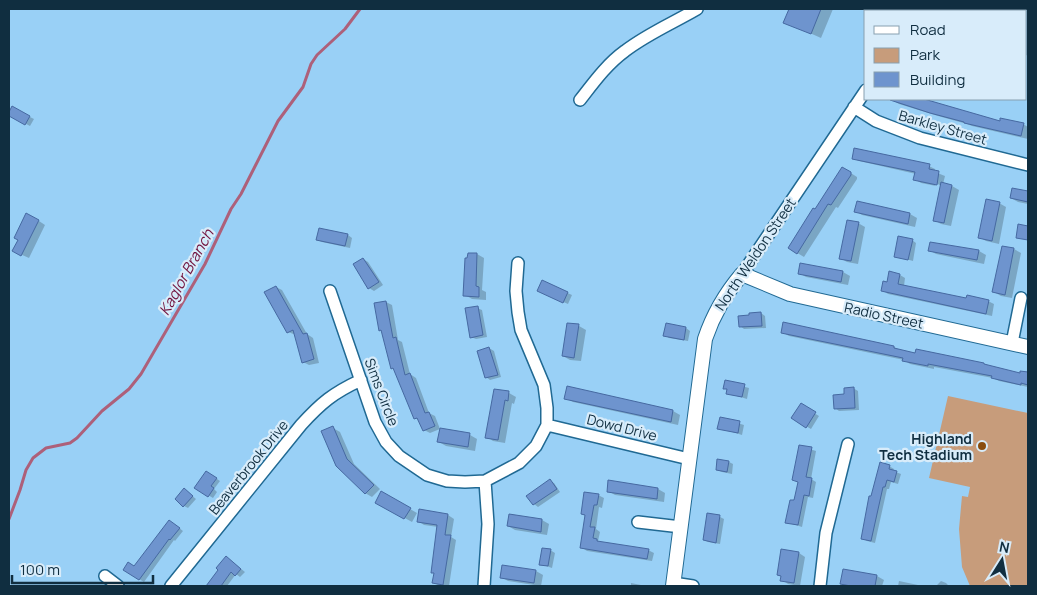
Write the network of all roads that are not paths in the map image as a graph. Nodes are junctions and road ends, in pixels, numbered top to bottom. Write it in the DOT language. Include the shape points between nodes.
graph roads {
  1 [pos="697,9"];
  2 [pos="864,93"];
  3 [pos="580,100"];
  4 [pos="854,107"];
  5 [pos="1028,165"];
  6 [pos="518,263"];
  7 [pos="742,274"];
  8 [pos="330,291"];
  9 [pos="1021,298"];
  10 [pos="1012,343"];
  11 [pos="1028,347"];
  12 [pos="360,380"];
  13 [pos="547,424"];
  14 [pos="848,444"];
  15 [pos="689,460"];
  16 [pos="486,481"];
  17 [pos="638,522"];
  18 [pos="681,527"];
  19 [pos="105,576"];
  20 [pos="673,584"];
  21 [pos="118,586"];
  22 [pos="171,586"];
  23 [pos="484,586"];
  24 [pos="693,586"];
  25 [pos="820,586"];
  1 -- 3 [label="street" via="626,51 606,67"];
  2 -- 4 [label="street, North Weldon Street"];
  4 -- 5 [label="street, Barkley Street" via="876,121 920,138"];
  4 -- 7 [label="street, North Weldon Street"];
  6 -- 13 [label="street, Sims Circle" via="516,291 521,330 544,386"];
  7 -- 10 [label="street, Radio Street" via="790,294"];
  7 -- 15 [label="street, North Weldon Street" via="716,311 705,339"];
  8 -- 12 [label="street, Sims Circle"];
  9 -- 10 [label="street"];
  10 -- 11 [label="street, Radio Street"];
  12 -- 16 [label="street, Sims Circle" via="375,422 398,456 426,475 447,481"];
  12 -- 22 [label="street, Beaverbrook Drive" via="340,389 301,425"];
  13 -- 15 [label="street, Dowd Drive"];
  13 -- 16 [label="street, Sims Circle" via="536,446 519,463"];
  14 -- 25 [label="street" via="826,533"];
  15 -- 18 [label="street, North Weldon Street"];
  16 -- 23 [label="street" via="488,524"];
  17 -- 18 [label="street"];
  18 -- 20 [label="street, North Weldon Street"];
  19 -- 21 [label="street"];
  20 -- 24 [label="street"];
}
